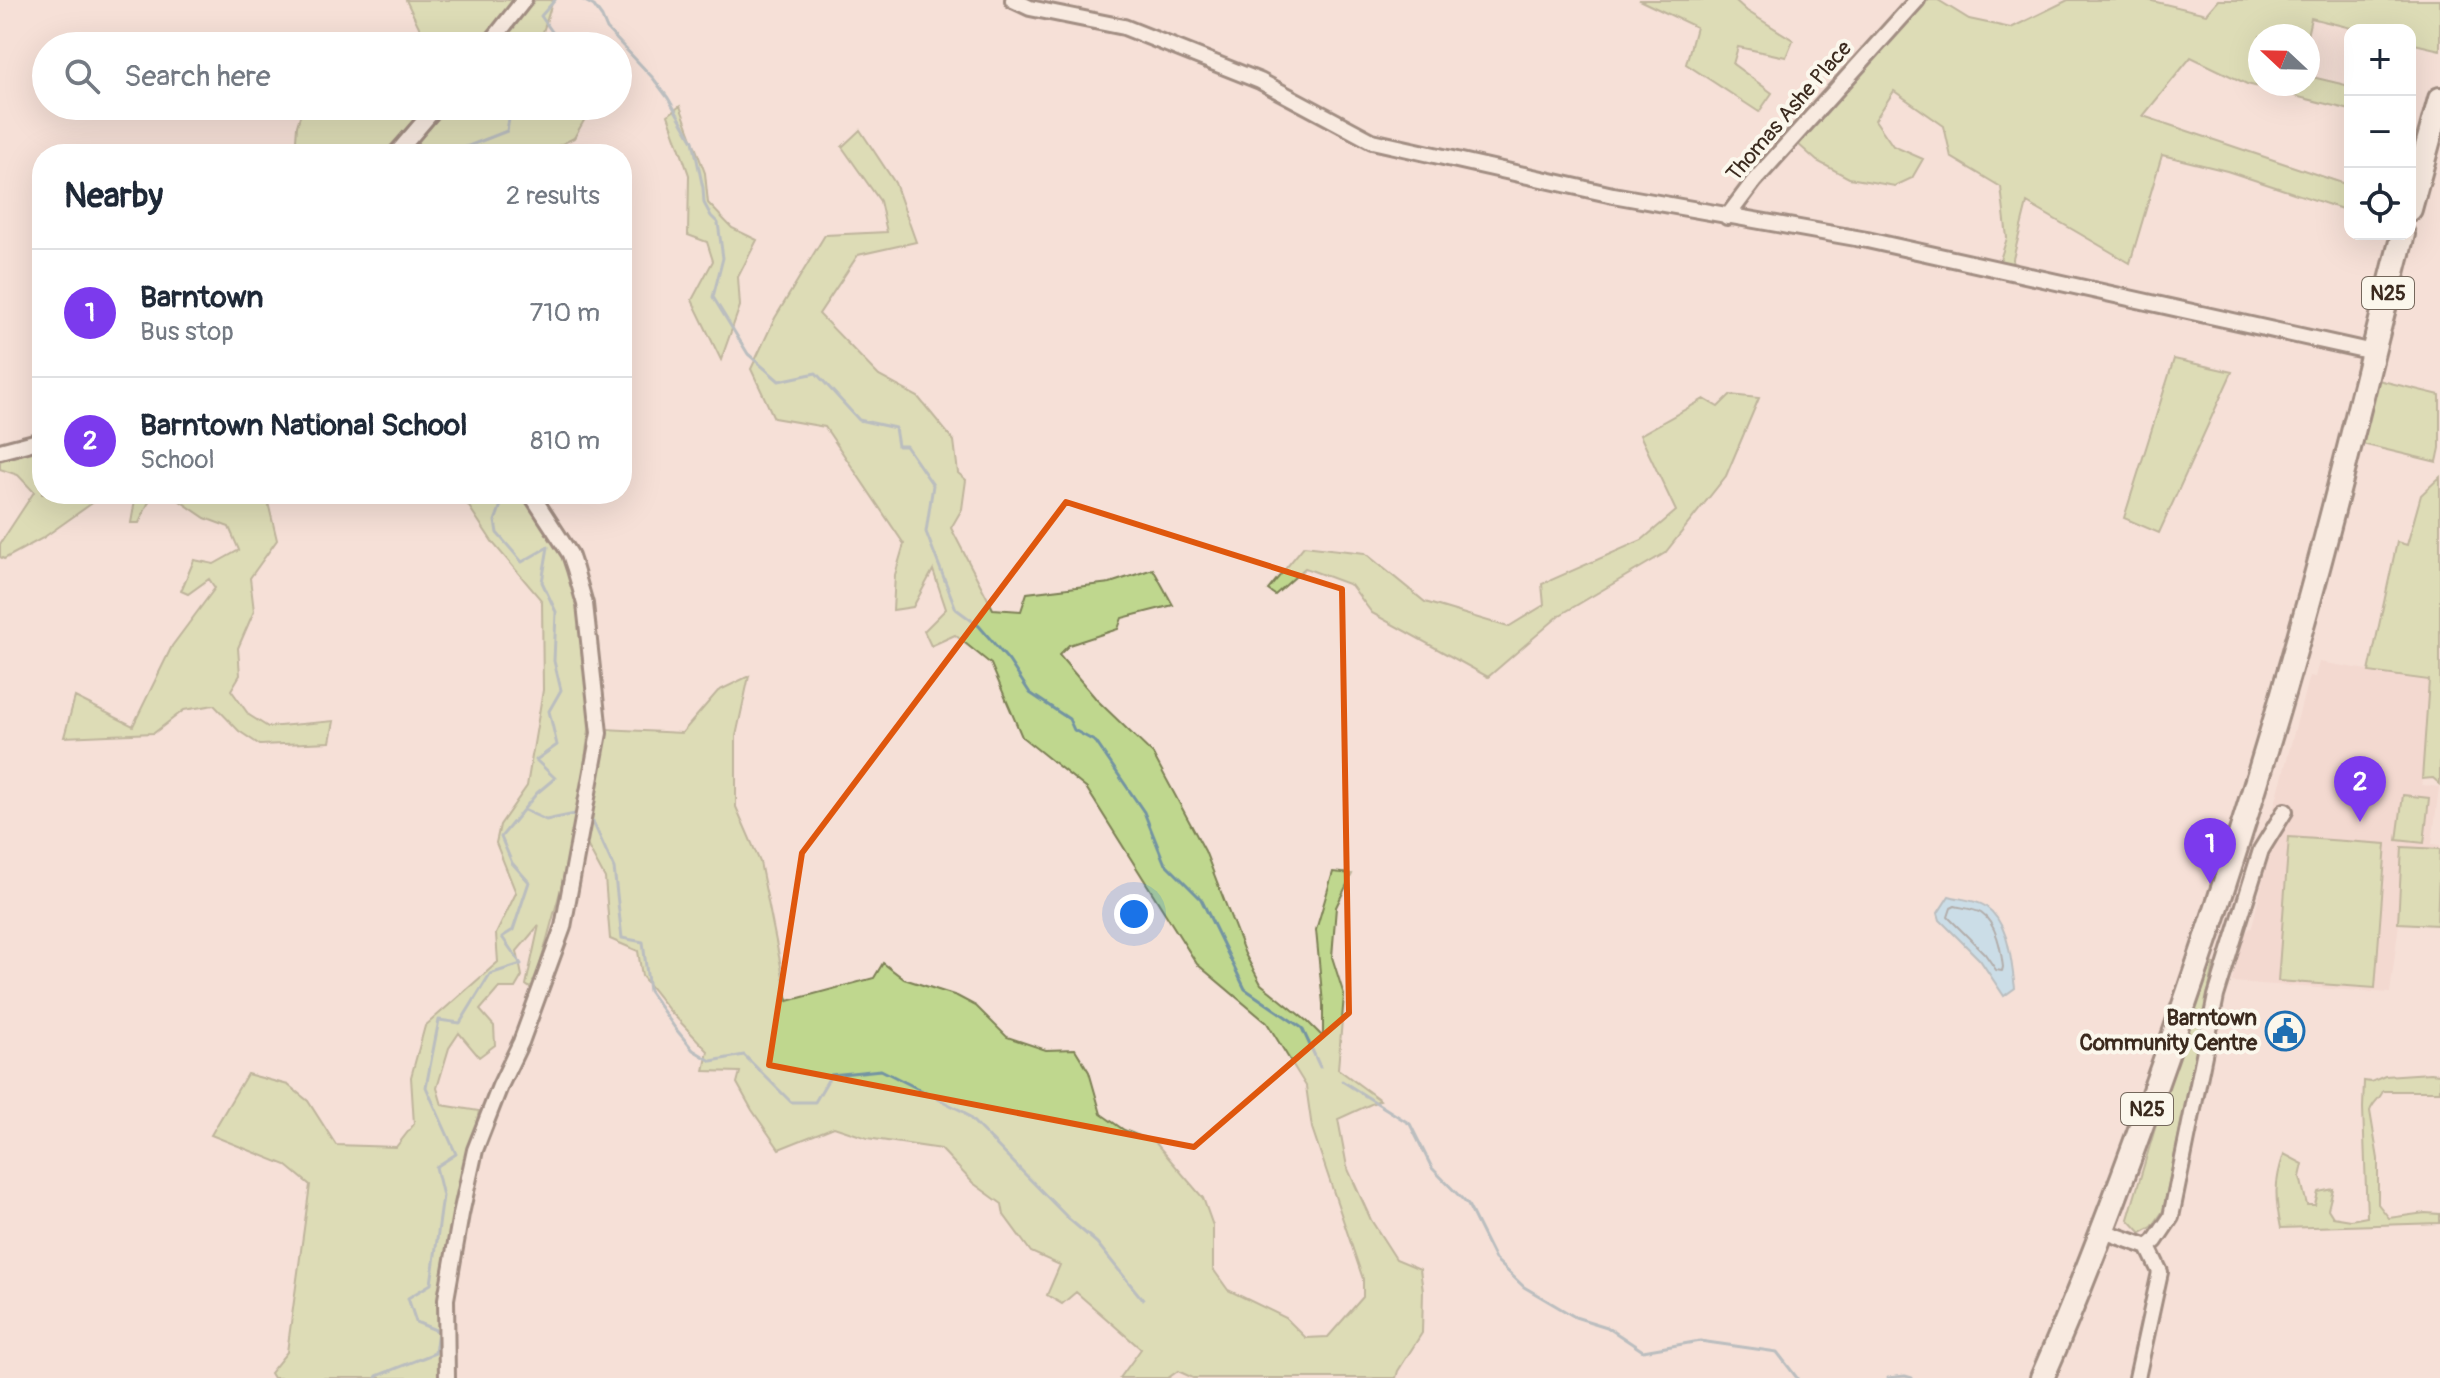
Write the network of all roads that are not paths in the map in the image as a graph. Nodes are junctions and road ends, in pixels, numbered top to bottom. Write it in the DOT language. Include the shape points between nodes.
graph roads {
  1 [pos="524,0"];
  2 [pos="1013,0"];
  3 [pos="1917,0"];
  4 [pos="499,32"];
  5 [pos="2440,99"];
  6 [pos="425,120"];
  7 [pos="405,144"];
  8 [pos="2416,187"];
  9 [pos="1727,217"];
  10 [pos="2401,240"];
  11 [pos="2373,352"];
  12 [pos="32,443"];
  13 [pos="0,451"];
  14 [pos="538,504"];
  15 [pos="2285,811"];
  16 [pos="2103,1231"];
  17 [pos="2148,1247"];
  18 [pos="447,1378"];
  19 [pos="2042,1378"];
  20 [pos="2137,1378"];
  1 -- 4 [label="street"];
  2 -- 9 [label="street" via="1124,27 1260,81 1372,141"];
  3 -- 9 [label="street, Thomas Ashe Place"];
  5 -- 8 [label="highway"];
  6 -- 7 [label="street"];
  9 -- 11 [label="street" via="1867,240"];
  10 -- 11 [label="highway, N25"];
  11 -- 16 [label="highway, N25" via="2256,786"];
  12 -- 13 [label="street"];
  14 -- 18 [label="street" via="570,554 585,604 599,733 563,927 475,1150 446,1299"];
  15 -- 17 [label="street" via="2261,850 2216,996 2171,1217"];
  16 -- 17 [label="street"];
  16 -- 19 [label="highway, N25"];
  17 -- 20 [label="street" via="2160,1272"];
}
